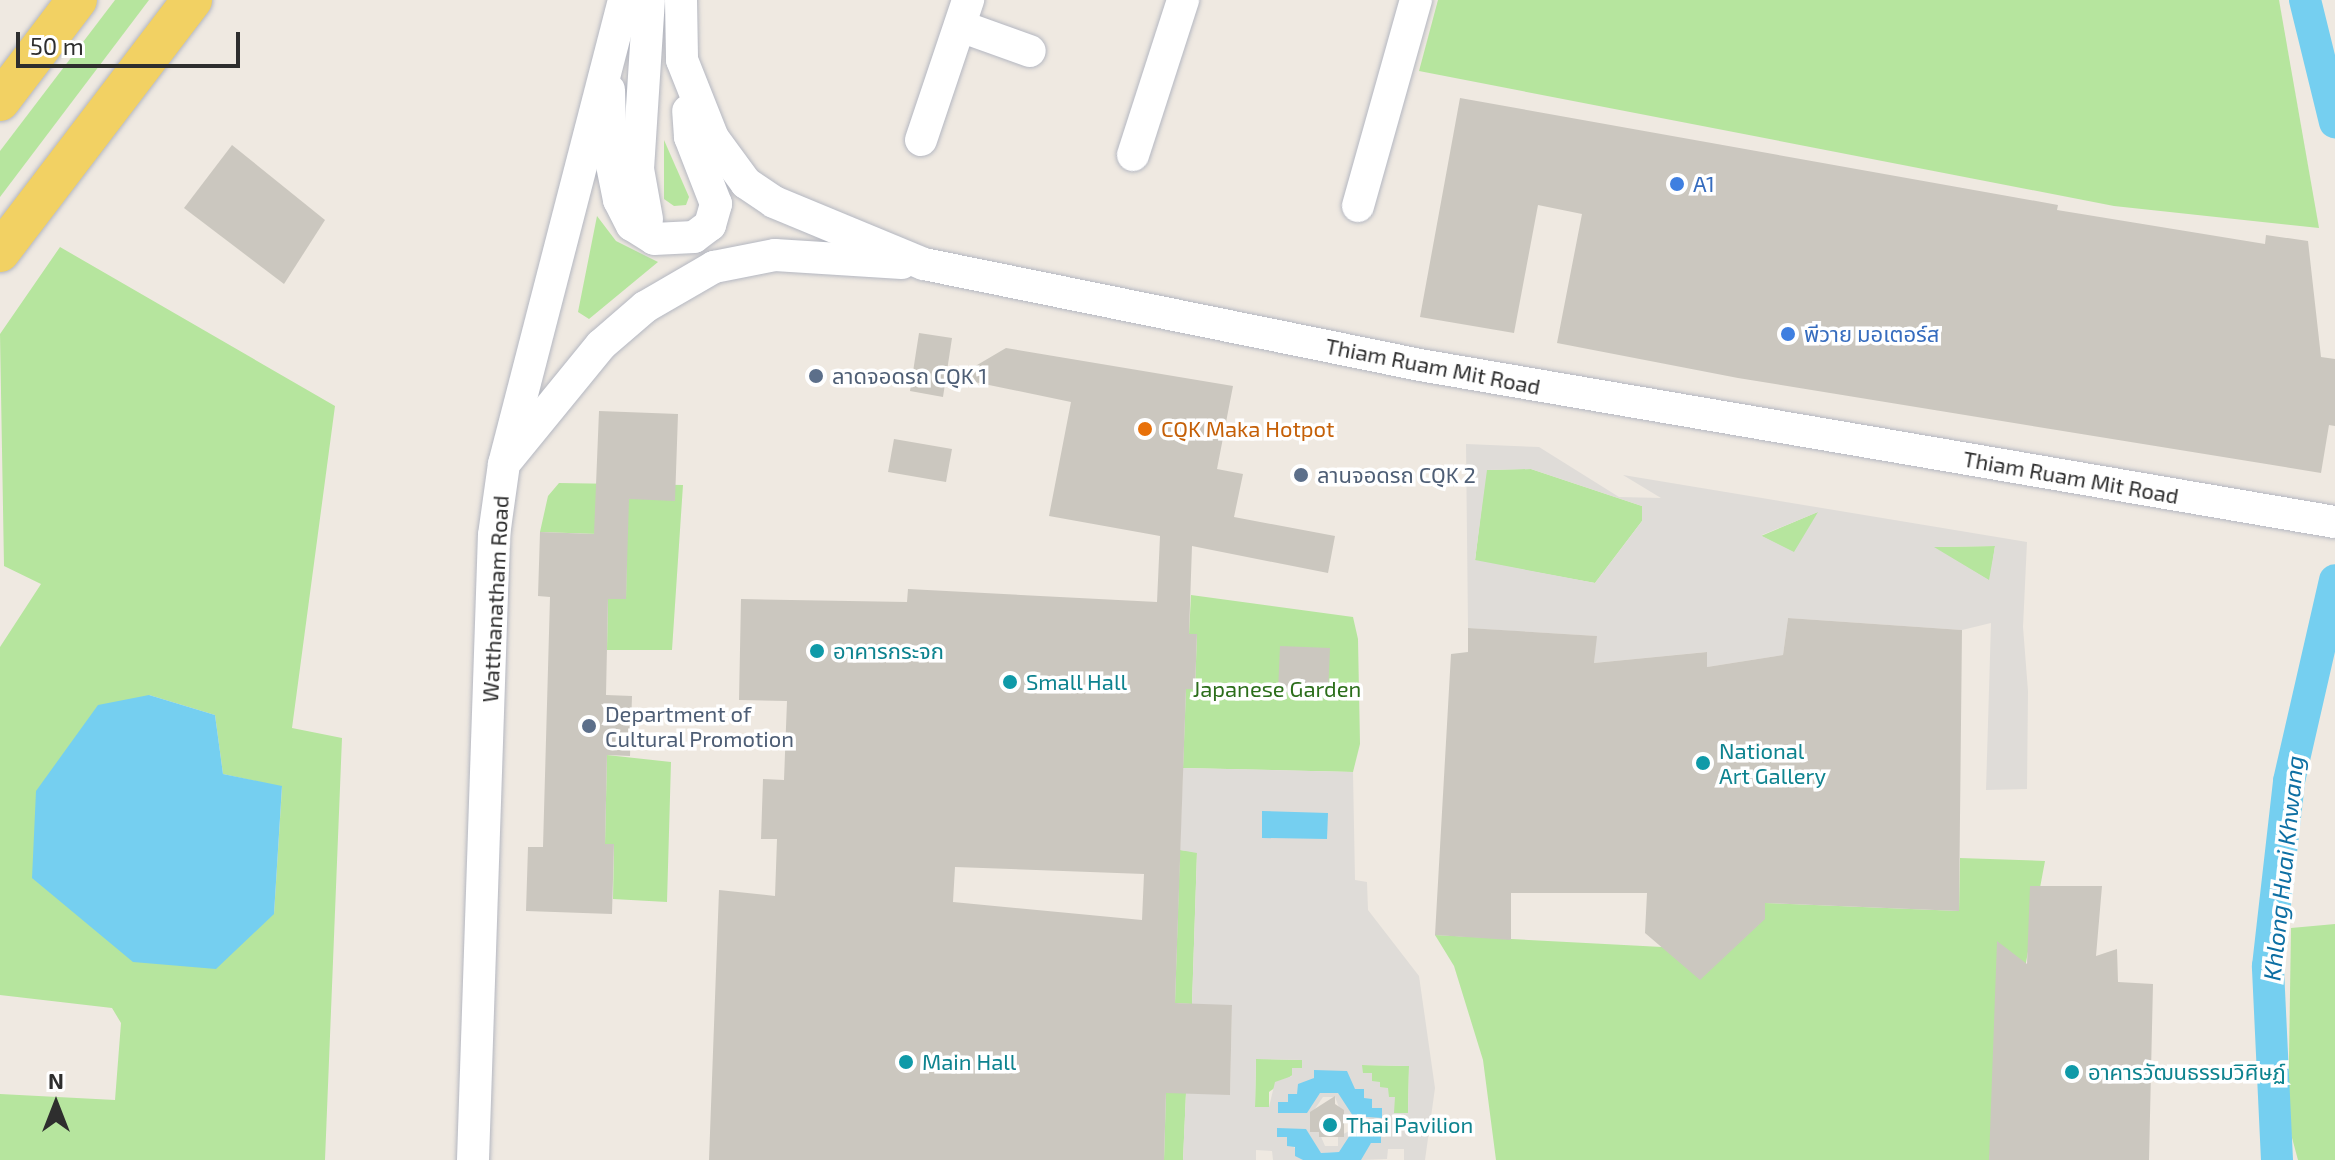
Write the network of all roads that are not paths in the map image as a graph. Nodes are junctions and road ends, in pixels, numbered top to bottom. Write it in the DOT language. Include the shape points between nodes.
graph roads {
  1 [pos="77,0"];
  2 [pos="192,0"];
  3 [pos="624,0"];
  4 [pos="649,0"];
  5 [pos="681,0"];
  6 [pos="1183,0"];
  7 [pos="1416,0"];
  8 [pos="964,13"];
  9 [pos="1030,51"];
  10 [pos="608,52"];
  11 [pos="682,60"];
  12 [pos="0,101"];
  13 [pos="921,140"];
  14 [pos="1133,155"];
  15 [pos="1358,206"];
  16 [pos="673,241"];
  17 [pos="0,252"];
  18 [pos="924,264"];
  19 [pos="504,464"];
  20 [pos="2321,520"];
  21 [pos="473,1160"];
  1 -- 12 [label="main road"];
  2 -- 17 [label="main road"];
  3 -- 10 [label="street"];
  4 -- 16 [label="street" via="638,191 642,213 655,232"];
  5 -- 11 [label="street, Thiam Ruam Mit Road"];
  6 -- 14 [label="street"];
  7 -- 15 [label="street"];
  8 -- 9 [label="street"];
  8 -- 13 [label="street"];
  10 -- 16 [label="street" via="611,160 619,200 632,225 654,239"];
  10 -- 19 [label="street, Watthanatham Road"];
  11 -- 16 [label="street" via="690,137 716,204 710,225 694,237"];
  11 -- 18 [label="street, Thiam Ruam Mit Road" via="713,138 746,183 774,202"];
  18 -- 19 [label="street" via="775,255 714,267 645,307 601,345"];
  18 -- 20 [label="street, Thiam Ruam Mit Road" via="1420,365"];
  19 -- 21 [label="street, Watthanatham Road" via="494,535"];
}
